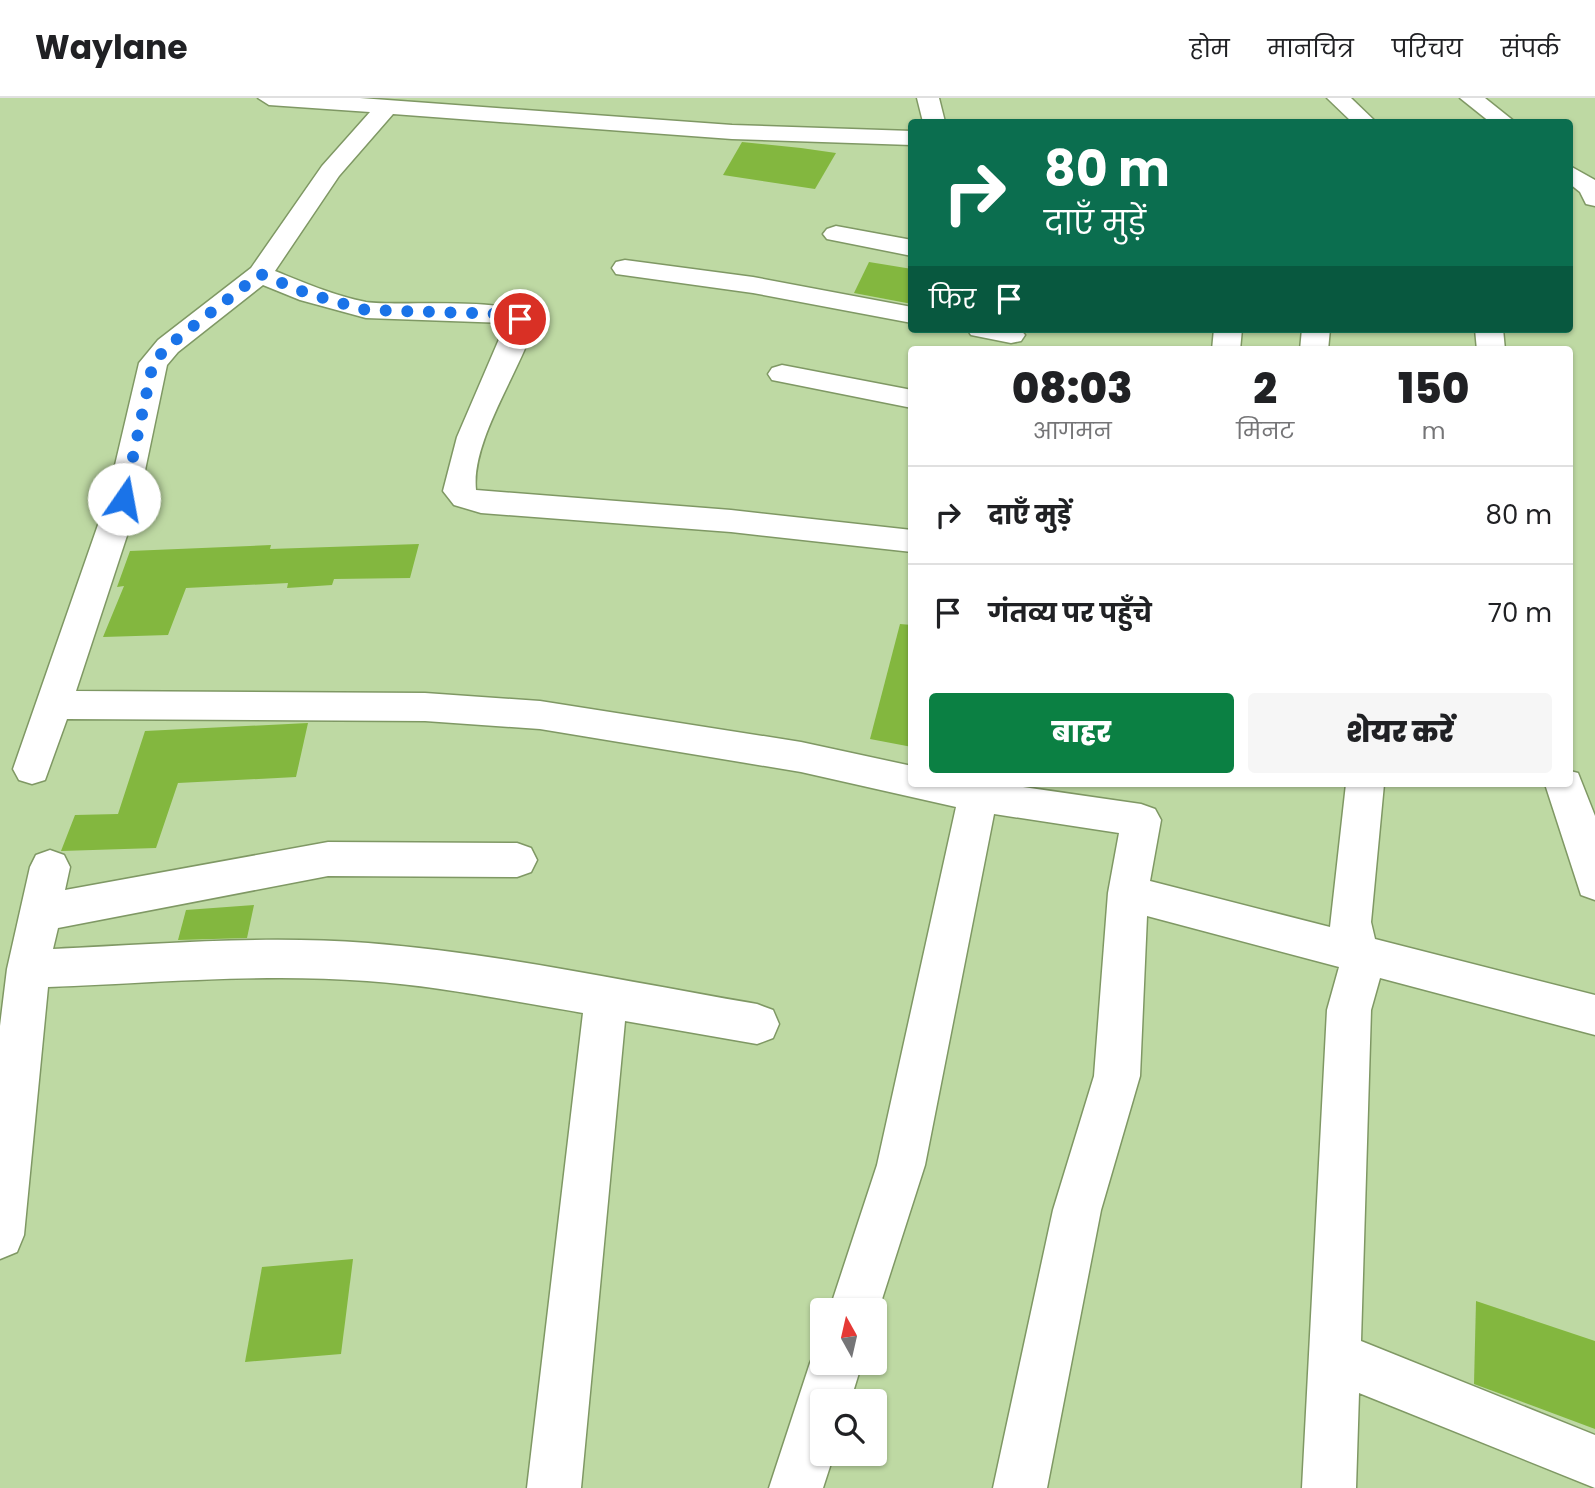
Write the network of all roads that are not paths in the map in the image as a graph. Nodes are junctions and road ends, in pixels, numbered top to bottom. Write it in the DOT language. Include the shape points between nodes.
graph roads {
  1 [pos="269,98"];
  2 [pos="928,98"];
  3 [pos="1338,98"];
  4 [pos="1471,98"];
  5 [pos="386,108"];
  6 [pos="933,119"];
  7 [pos="1362,119"];
  8 [pos="1500,119"];
  9 [pos="908,138"];
  10 [pos="1573,175"];
  11 [pos="1573,200"];
  12 [pos="1595,201"];
  13 [pos="836,234"];
  14 [pos="908,247"];
  15 [pos="625,268"];
  16 [pos="260,274"];
  17 [pos="908,314"];
  18 [pos="782,374"];
  19 [pos="908,398"];
  20 [pos="908,541"];
  21 [pos="54,705"];
  22 [pos="32,769"];
  23 [pos="908,780"];
  24 [pos="938,787"];
  25 [pos="1366,787"];
  26 [pos="1565,787"];
  27 [pos="978,796"];
  28 [pos="517,860"];
  29 [pos="50,867"];
  30 [pos="1595,883"];
  31 [pos="1128,893"];
  32 [pos="40,913"];
  33 [pos="1357,952"];
  34 [pos="28,969"];
  35 [pos="606,998"];
  36 [pos="1595,1015"];
  37 [pos="757,1024"];
  38 [pos="0,1235"];
  39 [pos="857,1298"];
  40 [pos="1335,1357"];
  41 [pos="810,1444"];
  42 [pos="1595,1462"];
  43 [pos="554,1488"];
  44 [pos="796,1488"];
  45 [pos="1020,1488"];
  46 [pos="1329,1488"];
  1 -- 5 [label="street"];
  2 -- 6 [label="street"];
  3 -- 7 [label="street"];
  4 -- 8 [label="street"];
  5 -- 9 [label="street" via="732,132"];
  5 -- 16 [label="street" via="330,172"];
  10 -- 12 [label="street" via="1591,189"];
  11 -- 12 [label="street"];
  13 -- 14 [label="street"];
  15 -- 17 [label="street" via="753,285"];
  16 -- 20 [label="street" via="366,310 505,314 520,319 504,369 469,447 459,491 466,498"];
  16 -- 21 [label="street" via="153,363 124,499"];
  18 -- 19 [label="street"];
  21 -- 22 [label="street"];
  21 -- 23 [label="street" via="425,707 540,715 774,752"];
  24 -- 27 [label="street"];
  25 -- 33 [label="street" via="1350,922"];
  26 -- 30 [label="street"];
  27 -- 31 [label="street" via="1141,820"];
  27 -- 39 [label="street" via="901,1166"];
  28 -- 32 [label="street" via="328,859"];
  29 -- 32 [label="street"];
  31 -- 33 [label="street"];
  31 -- 45 [label="street" via="1117,1076 1077,1210"];
  32 -- 34 [label="street"];
  33 -- 36 [label="street"];
  33 -- 40 [label="street" via="1361,969 1349,1010"];
  34 -- 35 [label="street" via="318,958 479,975"];
  34 -- 38 [label="street"];
  35 -- 37 [label="street"];
  35 -- 43 [label="street"];
  40 -- 42 [label="street"];
  40 -- 46 [label="street"];
  41 -- 44 [label="street"];
}
